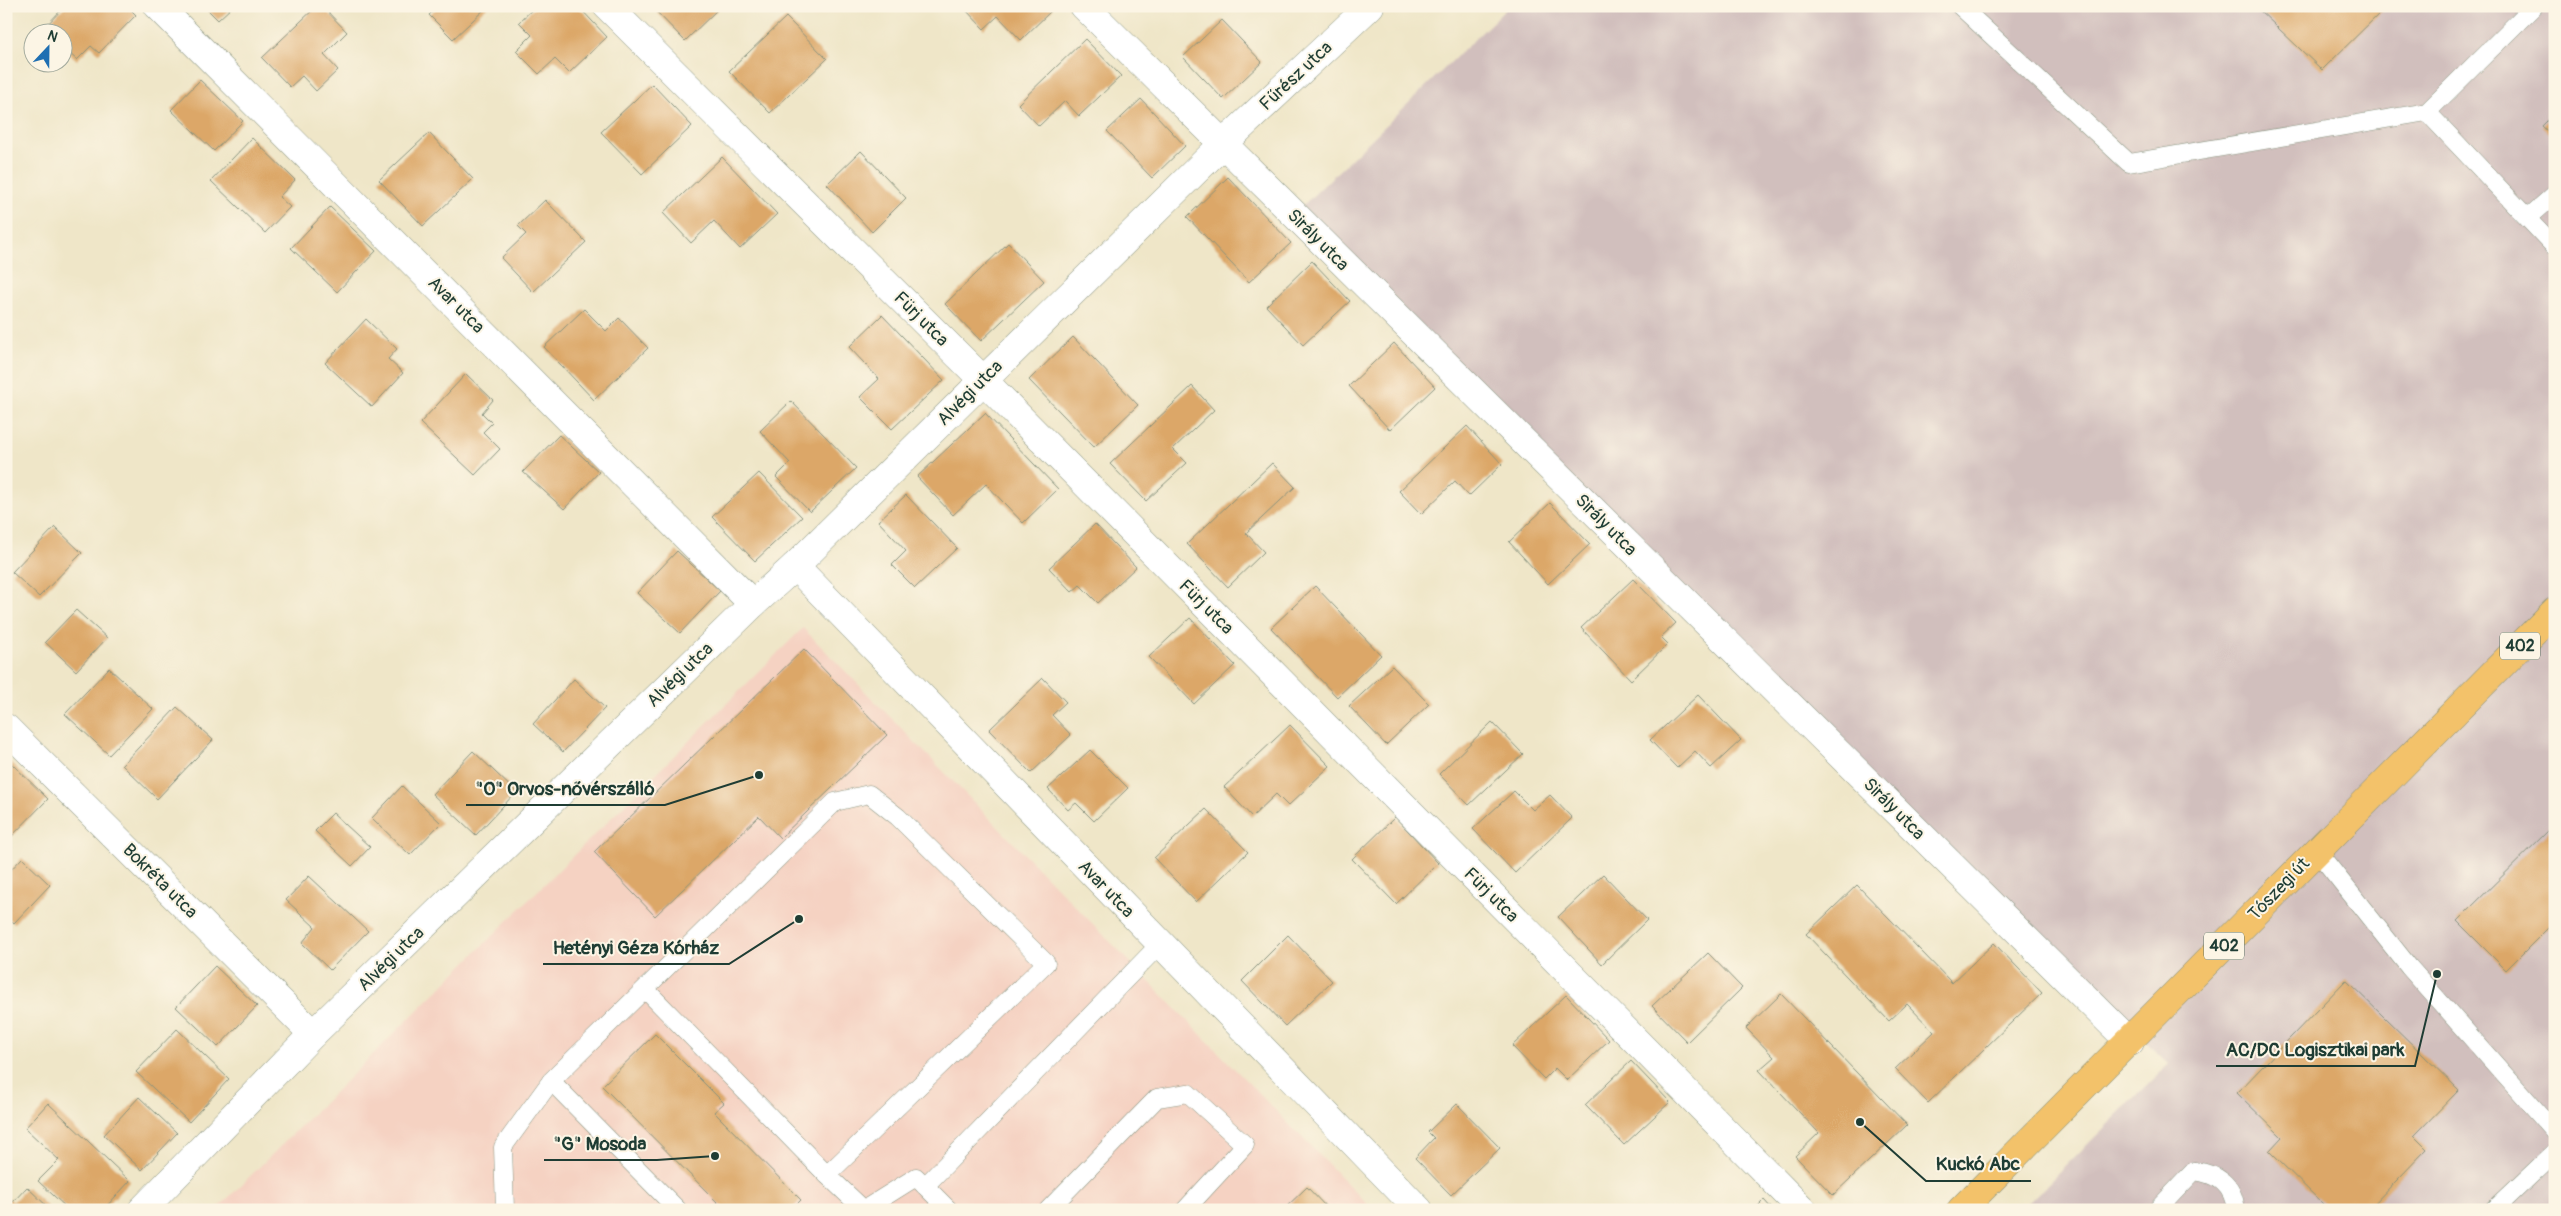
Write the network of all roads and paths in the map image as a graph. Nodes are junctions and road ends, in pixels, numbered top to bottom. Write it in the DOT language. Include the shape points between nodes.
graph roads {
  1 [pos="158,6"];
  2 [pos="607,6"];
  3 [pos="1084,6"];
  4 [pos="1370,6"];
  5 [pos="1960,6"];
  6 [pos="2534,6"];
  7 [pos="2427,112"];
  8 [pos="1222,145"];
  9 [pos="2555,194"];
  10 [pos="2528,218"];
  11 [pos="2555,247"];
  12 [pos="982,380"];
  13 [pos="795,566"];
  14 [pos="753,604"];
  15 [pos="2555,611"];
  16 [pos="6,728"];
  17 [pos="2317,851"];
  18 [pos="1160,944"];
  19 [pos="645,988"];
  20 [pos="313,1034"];
  21 [pos="2130,1042"];
  22 [pos="551,1081"];
  23 [pos="2555,1132"];
  24 [pos="2555,1152"];
  25 [pos="827,1175"];
  26 [pos="925,1186"];
  27 [pos="142,1210"];
  28 [pos="505,1210"];
  29 [pos="678,1210"];
  30 [pos="864,1210"];
  31 [pos="950,1210"];
  32 [pos="1048,1210"];
  33 [pos="1185,1210"];
  34 [pos="1419,1210"];
  35 [pos="1803,1210"];
  36 [pos="1961,1210"];
  37 [pos="2157,1210"];
  38 [pos="2236,1210"];
  39 [pos="2494,1210"];
  1 -- 14 [label="street, Avar utca"];
  2 -- 12 [label="street, Fürj utca"];
  3 -- 8 [label="street, Sirály utca"];
  4 -- 8 [label="street, Fűrész utca"];
  5 -- 7 [label="lane" via="2129,163"];
  6 -- 7 [label="lane"];
  7 -- 10 [label="lane"];
  8 -- 12 [label="street, Alvégi utca"];
  8 -- 21 [label="street, Sirály utca"];
  9 -- 10 [label="lane"];
  10 -- 11 [label="lane"];
  12 -- 13 [label="street, Alvégi utca"];
  12 -- 35 [label="street, Fürj utca"];
  13 -- 14 [label="street, Alvégi utca"];
  13 -- 18 [label="street, Avar utca"];
  14 -- 20 [label="street, Alvégi utca"];
  15 -- 17 [label="main road, Tószegi út / 402"];
  16 -- 20 [label="street, Bokréta utca"];
  17 -- 21 [label="main road, Tószegi út / 402"];
  17 -- 23 [label="lane" via="2409,967"];
  18 -- 26 [label="lane"];
  18 -- 34 [label="street, Avar utca"];
  19 -- 22 [label="lane"];
  19 -- 25 [label="lane"];
  19 -- 25 [label="lane" via="835,802 869,794 898,817 1046,963"];
  20 -- 27 [label="street, Alvégi utca"];
  21 -- 36 [label="main road, Tószegi út / 402"];
  22 -- 28 [label="lane" via="502,1147"];
  22 -- 29 [label="lane"];
  24 -- 39 [label="lane"];
  25 -- 30 [label="lane"];
  26 -- 30 [label="lane" via="916,1177"];
  26 -- 31 [label="lane"];
  32 -- 33 [label="lane" via="1157,1098 1188,1093 1245,1145"];
  37 -- 38 [label="lane" via="2194,1171 2211,1173 2221,1179 2230,1190"];
}
